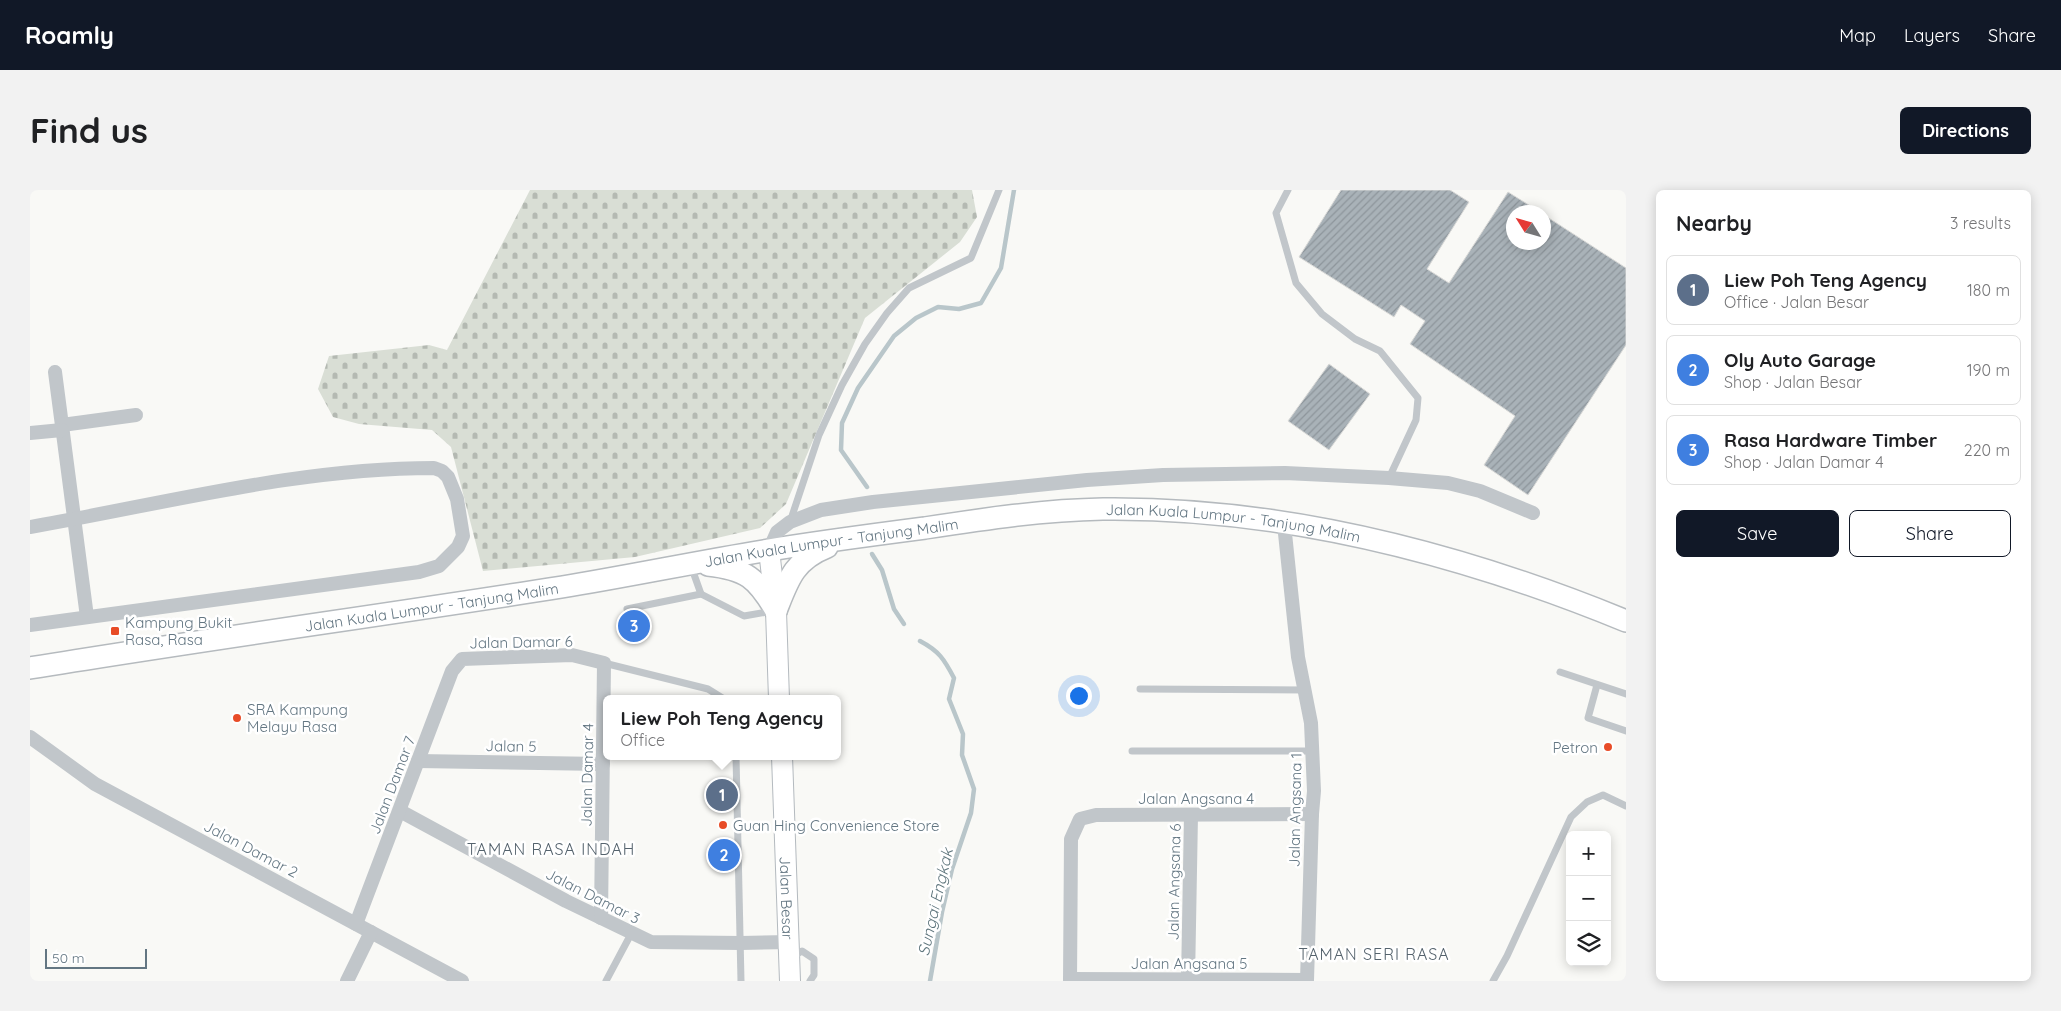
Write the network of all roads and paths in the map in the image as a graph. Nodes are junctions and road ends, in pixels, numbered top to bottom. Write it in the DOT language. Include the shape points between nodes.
graph roads {
  1 [pos="999,190"];
  2 [pos="1288,190"];
  3 [pos="55,372"];
  4 [pos="136,415"];
  5 [pos="62,427"];
  6 [pos="30,433"];
  7 [pos="1389,478"];
  8 [pos="1533,513"];
  9 [pos="74,519"];
  10 [pos="790,522"];
  11 [pos="1284,524"];
  12 [pos="30,526"];
  13 [pos="846,539"];
  14 [pos="769,550"];
  15 [pos="691,564"];
  16 [pos="701,594"];
  17 [pos="626,609"];
  18 [pos="776,611"];
  19 [pos="87,617"];
  20 [pos="1626,621"];
  21 [pos="30,625"];
  22 [pos="462,659"];
  23 [pos="604,663"];
  24 [pos="30,668"];
  25 [pos="1560,672"];
  26 [pos="1597,685"];
  27 [pos="1140,689"];
  28 [pos="1305,690"];
  29 [pos="1626,694"];
  30 [pos="604,695"];
  31 [pos="718,695"];
  32 [pos="780,695"];
  33 [pos="1626,731"];
  34 [pos="30,737"];
  35 [pos="1132,751"];
  36 [pos="1312,751"];
  37 [pos="603,760"];
  38 [pos="736,760"];
  39 [pos="782,760"];
  40 [pos="418,761"];
  41 [pos="603,764"];
  42 [pos="1626,806"];
  43 [pos="400,811"];
  44 [pos="1312,814"];
  45 [pos="1191,815"];
  46 [pos="601,918"];
  47 [pos="356,924"];
  48 [pos="370,932"];
  49 [pos="631,934"];
  50 [pos="741,943"];
  51 [pos="790,950"];
  52 [pos="1070,980"];
  53 [pos="1188,980"];
  54 [pos="1308,980"];
  55 [pos="347,981"];
  56 [pos="462,981"];
  57 [pos="606,981"];
  58 [pos="741,981"];
  59 [pos="790,981"];
  60 [pos="810,981"];
  61 [pos="1493,981"];
  1 -- 10 [label="lane" via="971,258 909,288 865,344 819,435"];
  2 -- 7 [label="lane" via="1276,214 1296,283 1322,314 1354,339 1380,350 1418,398 1416,420"];
  3 -- 5 [label="street"];
  4 -- 5 [label="street"];
  5 -- 6 [label="street"];
  5 -- 9 [label="street"];
  7 -- 8 [label="street" via="1463,486"];
  7 -- 10 [label="street" via="1285,473 1087,480 872,502 821,510"];
  9 -- 12 [label="street"];
  9 -- 19 [label="street"];
  9 -- 19 [label="street" via="258,484 346,473 434,468 448,477 457,499 462,526 463,536 446,560 439,566 419,572"];
  10 -- 14 [label="street" via="777,532"];
  11 -- 13 [label="main road, Jalan Kuala Lumpur - Tanjung Malim" via="1216,513 1099,509 1014,515"];
  11 -- 20 [label="main road, Jalan Kuala Lumpur - Tanjung Malim" via="1340,531 1463,562"];
  11 -- 28 [label="street, Jalan Angsana 1" via="1298,657"];
  13 -- 14 [label="main road, Jalan Kuala Lumpur - Tanjung Malim"];
  13 -- 18 [label="main road" via="805,557 790,578"];
  14 -- 15 [label="main road, Jalan Kuala Lumpur - Tanjung Malim"];
  14 -- 18 [label="main road"];
  15 -- 16 [label="lane"];
  15 -- 18 [label="main road" via="720,566 754,579"];
  15 -- 24 [label="main road, Jalan Kuala Lumpur - Tanjung Malim"];
  16 -- 17 [label="lane"];
  16 -- 18 [label="lane" via="744,616"];
  18 -- 32 [label="main road"];
  19 -- 21 [label="street"];
  22 -- 23 [label="street, Jalan Damar 6" via="572,655"];
  22 -- 40 [label="street, Jalan Damar 7" via="452,671"];
  23 -- 30 [label="street, Jalan Damar 4"];
  23 -- 31 [label="lane, Jalan Damar 6" via="708,689"];
  25 -- 26 [label="lane"];
  26 -- 29 [label="lane"];
  26 -- 33 [label="lane" via="1588,718"];
  27 -- 28 [label="lane"];
  28 -- 36 [label="street, Jalan Angsana 1"];
  34 -- 47 [label="street, Jalan Damar 2" via="95,784"];
  35 -- 36 [label="lane"];
  36 -- 44 [label="street, Jalan Angsana 1"];
  37 -- 41 [label="street, Jalan Damar 4"];
  38 -- 50 [label="lane"];
  39 -- 51 [label="main road, Jalan Besar"];
  40 -- 41 [label="street, Jalan 5"];
  40 -- 43 [label="street, Jalan Damar 7"];
  41 -- 46 [label="street, Jalan Damar 4"];
  42 -- 61 [label="lane" via="1603,795 1570,817"];
  43 -- 46 [label="street, Jalan Damar 3"];
  43 -- 47 [label="street, Jalan Damar 7"];
  44 -- 45 [label="street, Jalan Angsana 4"];
  44 -- 54 [label="street, Jalan Angsana 1"];
  45 -- 52 [label="street, Jalan Angsana 4" via="1096,815 1080,819 1071,838"];
  45 -- 53 [label="street, Jalan Angsana 6"];
  46 -- 49 [label="street, Jalan Damar 3"];
  47 -- 48 [label="street, Jalan Damar 2"];
  48 -- 55 [label="street"];
  48 -- 56 [label="street, Jalan Damar 2"];
  49 -- 50 [label="street, Jalan Damar 3" via="651,942"];
  49 -- 57 [label="lane"];
  50 -- 51 [label="street, Jalan Damar 3"];
  50 -- 58 [label="lane"];
  51 -- 59 [label="main road, Jalan Besar"];
  51 -- 60 [label="lane" via="802,951 814,959 814,974"];
  52 -- 53 [label="street, Jalan Angsana 5"];
  53 -- 54 [label="street, Jalan Angsana 5"];
}
